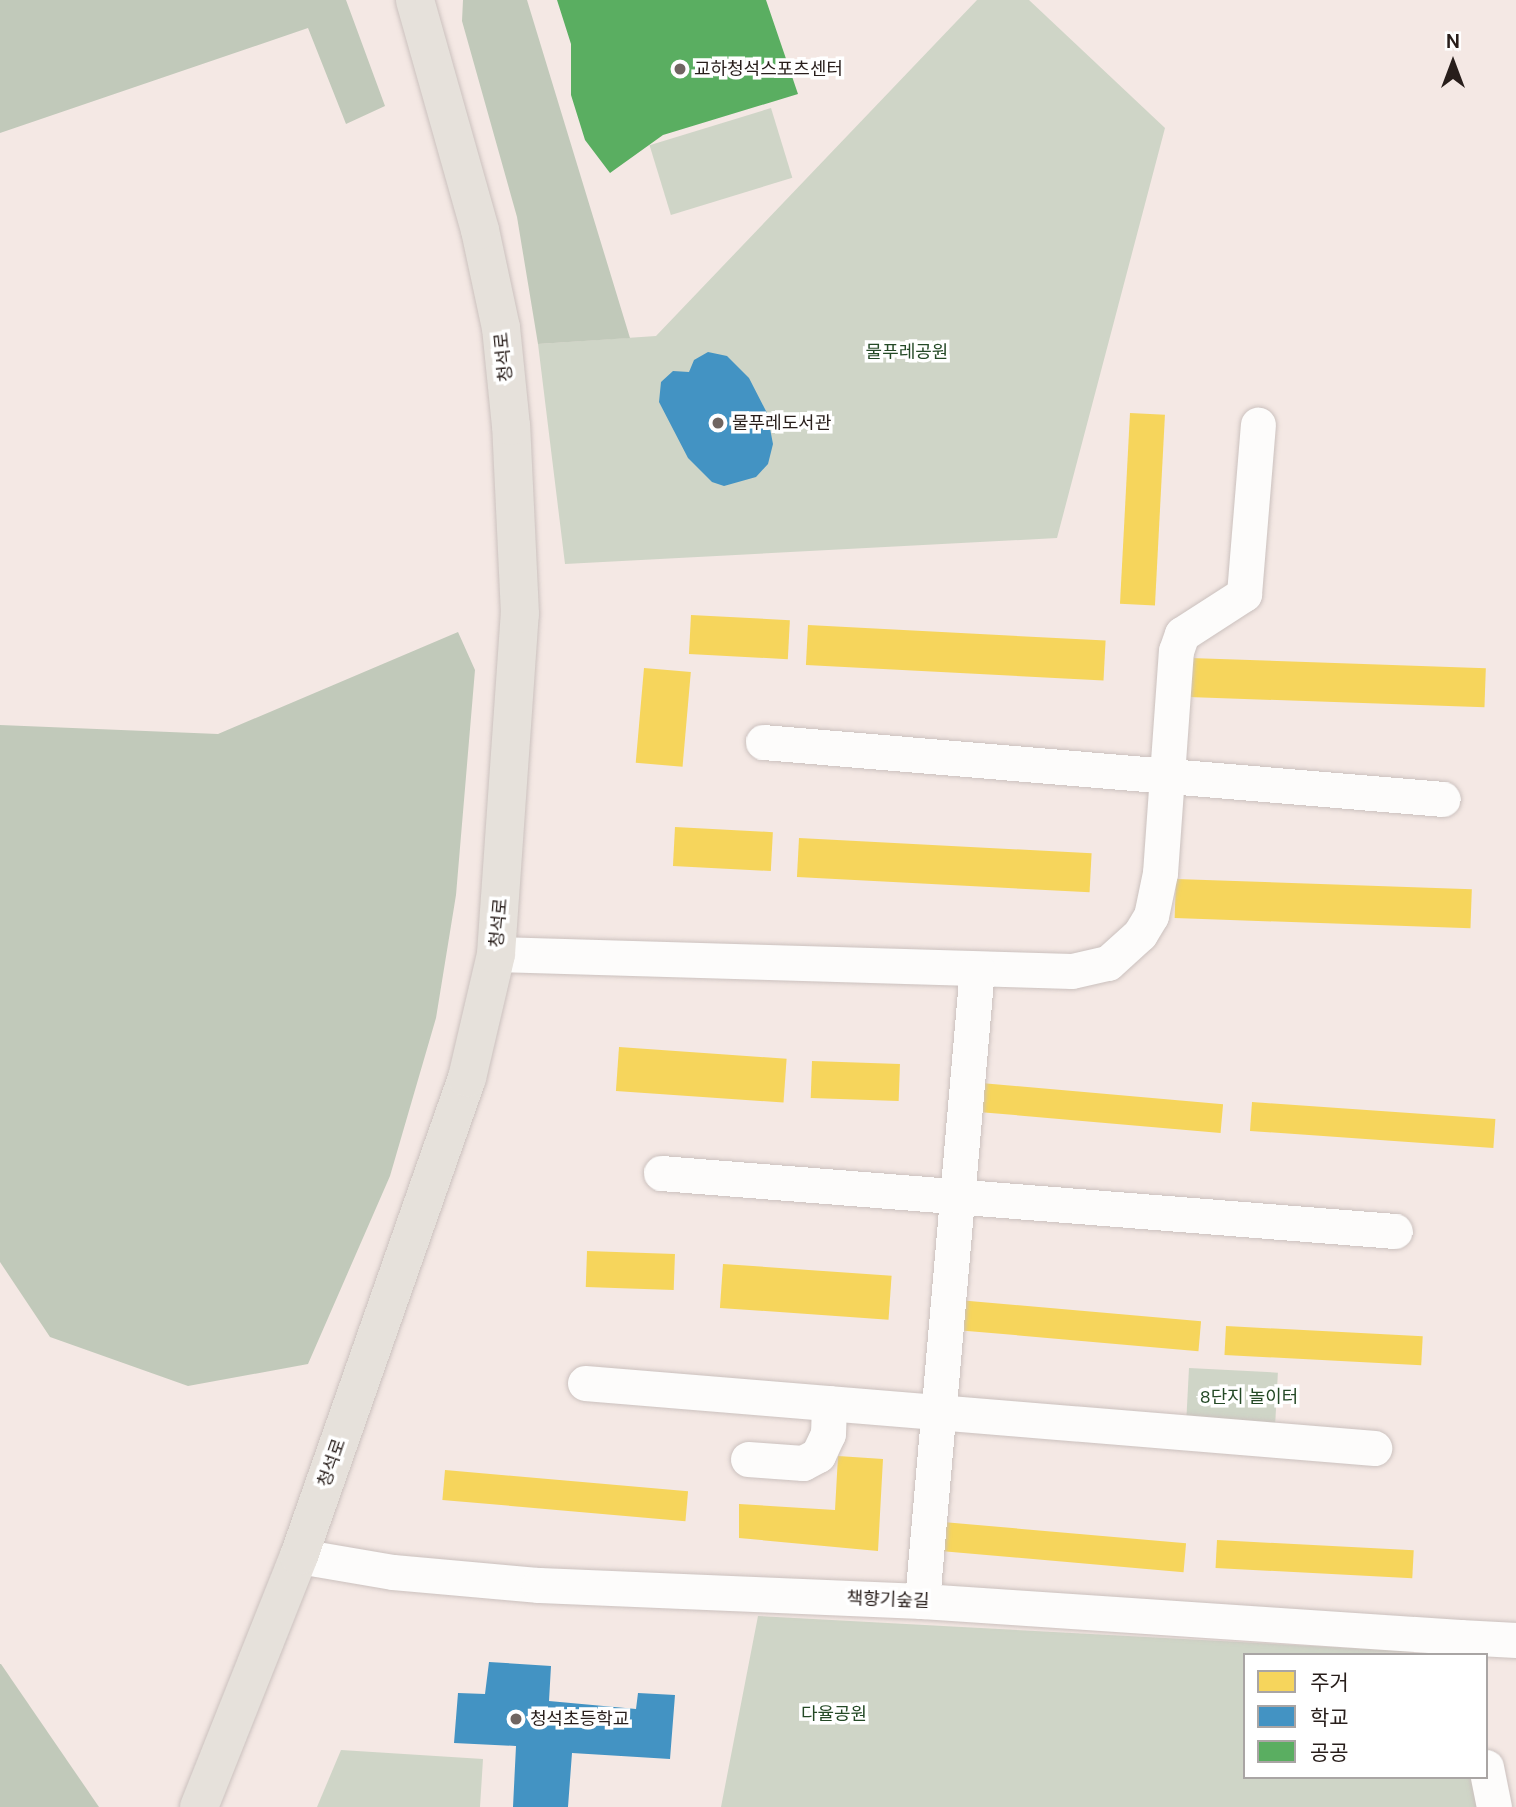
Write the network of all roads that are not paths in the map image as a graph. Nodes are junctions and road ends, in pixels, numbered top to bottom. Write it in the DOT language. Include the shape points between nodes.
graph roads {
  1 [pos="415,0"];
  2 [pos="1258,425"];
  3 [pos="763,742"];
  4 [pos="1167,776"];
  5 [pos="1443,799"];
  6 [pos="496,954"];
  7 [pos="977,969"];
  8 [pos="661,1172"];
  9 [pos="957,1196"];
  10 [pos="1395,1231"];
  11 [pos="585,1383"];
  12 [pos="829,1403"];
  13 [pos="939,1412"];
  14 [pos="1374,1448"];
  15 [pos="748,1459"];
  16 [pos="299,1556"];
  17 [pos="922,1601"];
  18 [pos="1516,1640"];
  19 [pos="1461,1646"];
  20 [pos="1488,1777"];
  21 [pos="199,1807"];
  22 [pos="1494,1807"];
  1 -- 6 [label="main road, 청석로" via="480,230 501,328 511,426 520,614"];
  2 -- 4 [label="street" via="1244,594 1182,634 1176,651"];
  3 -- 4 [label="street"];
  4 -- 5 [label="street"];
  4 -- 7 [label="street" via="1160,873 1151,916 1140,934 1108,963 1072,971"];
  6 -- 7 [label="street"];
  6 -- 16 [label="main road, 청석로" via="467,1078"];
  7 -- 9 [label="street"];
  8 -- 9 [label="street"];
  9 -- 10 [label="street"];
  9 -- 13 [label="street"];
  11 -- 12 [label="street"];
  12 -- 13 [label="street"];
  12 -- 15 [label="street" via="828,1434 818,1455 803,1463"];
  13 -- 14 [label="street"];
  13 -- 17 [label="street"];
  16 -- 17 [label="street, 책향기숲길" via="393,1572 539,1585"];
  16 -- 21 [label="main road, 청석로"];
  17 -- 19 [label="street, 책향기숲길"];
  18 -- 19 [label="street, 책향기숲길"];
  20 -- 22 [label="street"];
}
